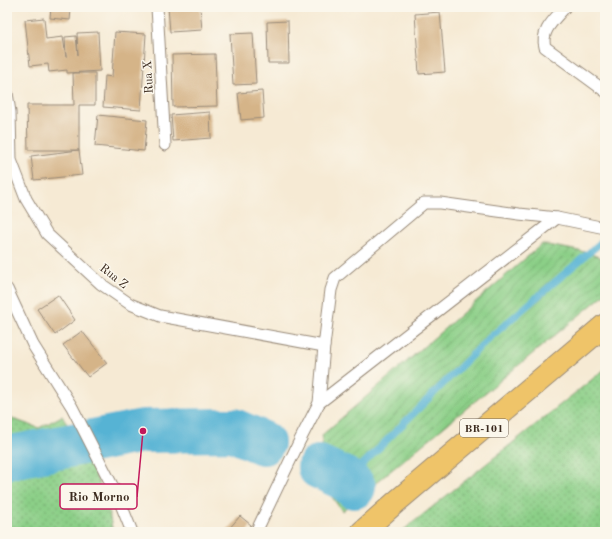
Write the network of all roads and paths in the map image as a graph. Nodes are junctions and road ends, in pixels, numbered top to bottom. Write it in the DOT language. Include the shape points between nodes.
graph roads {
  1 [pos="157,7"];
  2 [pos="565,7"];
  3 [pos="605,91"];
  4 [pos="7,93"];
  5 [pos="165,145"];
  6 [pos="557,218"];
  7 [pos="605,228"];
  8 [pos="7,289"];
  9 [pos="605,325"];
  10 [pos="324,346"];
  11 [pos="320,403"];
  12 [pos="132,532"];
  13 [pos="256,532"];
  14 [pos="362,532"];
  1 -- 5 [label="lane, Rua X"];
  2 -- 3 [label="lane" via="546,30 543,39 545,47"];
  4 -- 10 [label="lane, Rua Z" via="11,160 26,199 47,234 101,284 130,304 160,316"];
  6 -- 7 [label="lane"];
  6 -- 10 [label="lane" via="424,203 335,278 331,290"];
  6 -- 11 [label="lane"];
  8 -- 12 [label="lane" via="33,345 72,407 118,497"];
  9 -- 14 [label="highway, BR-101"];
  10 -- 11 [label="lane"];
  11 -- 13 [label="lane"];
}
